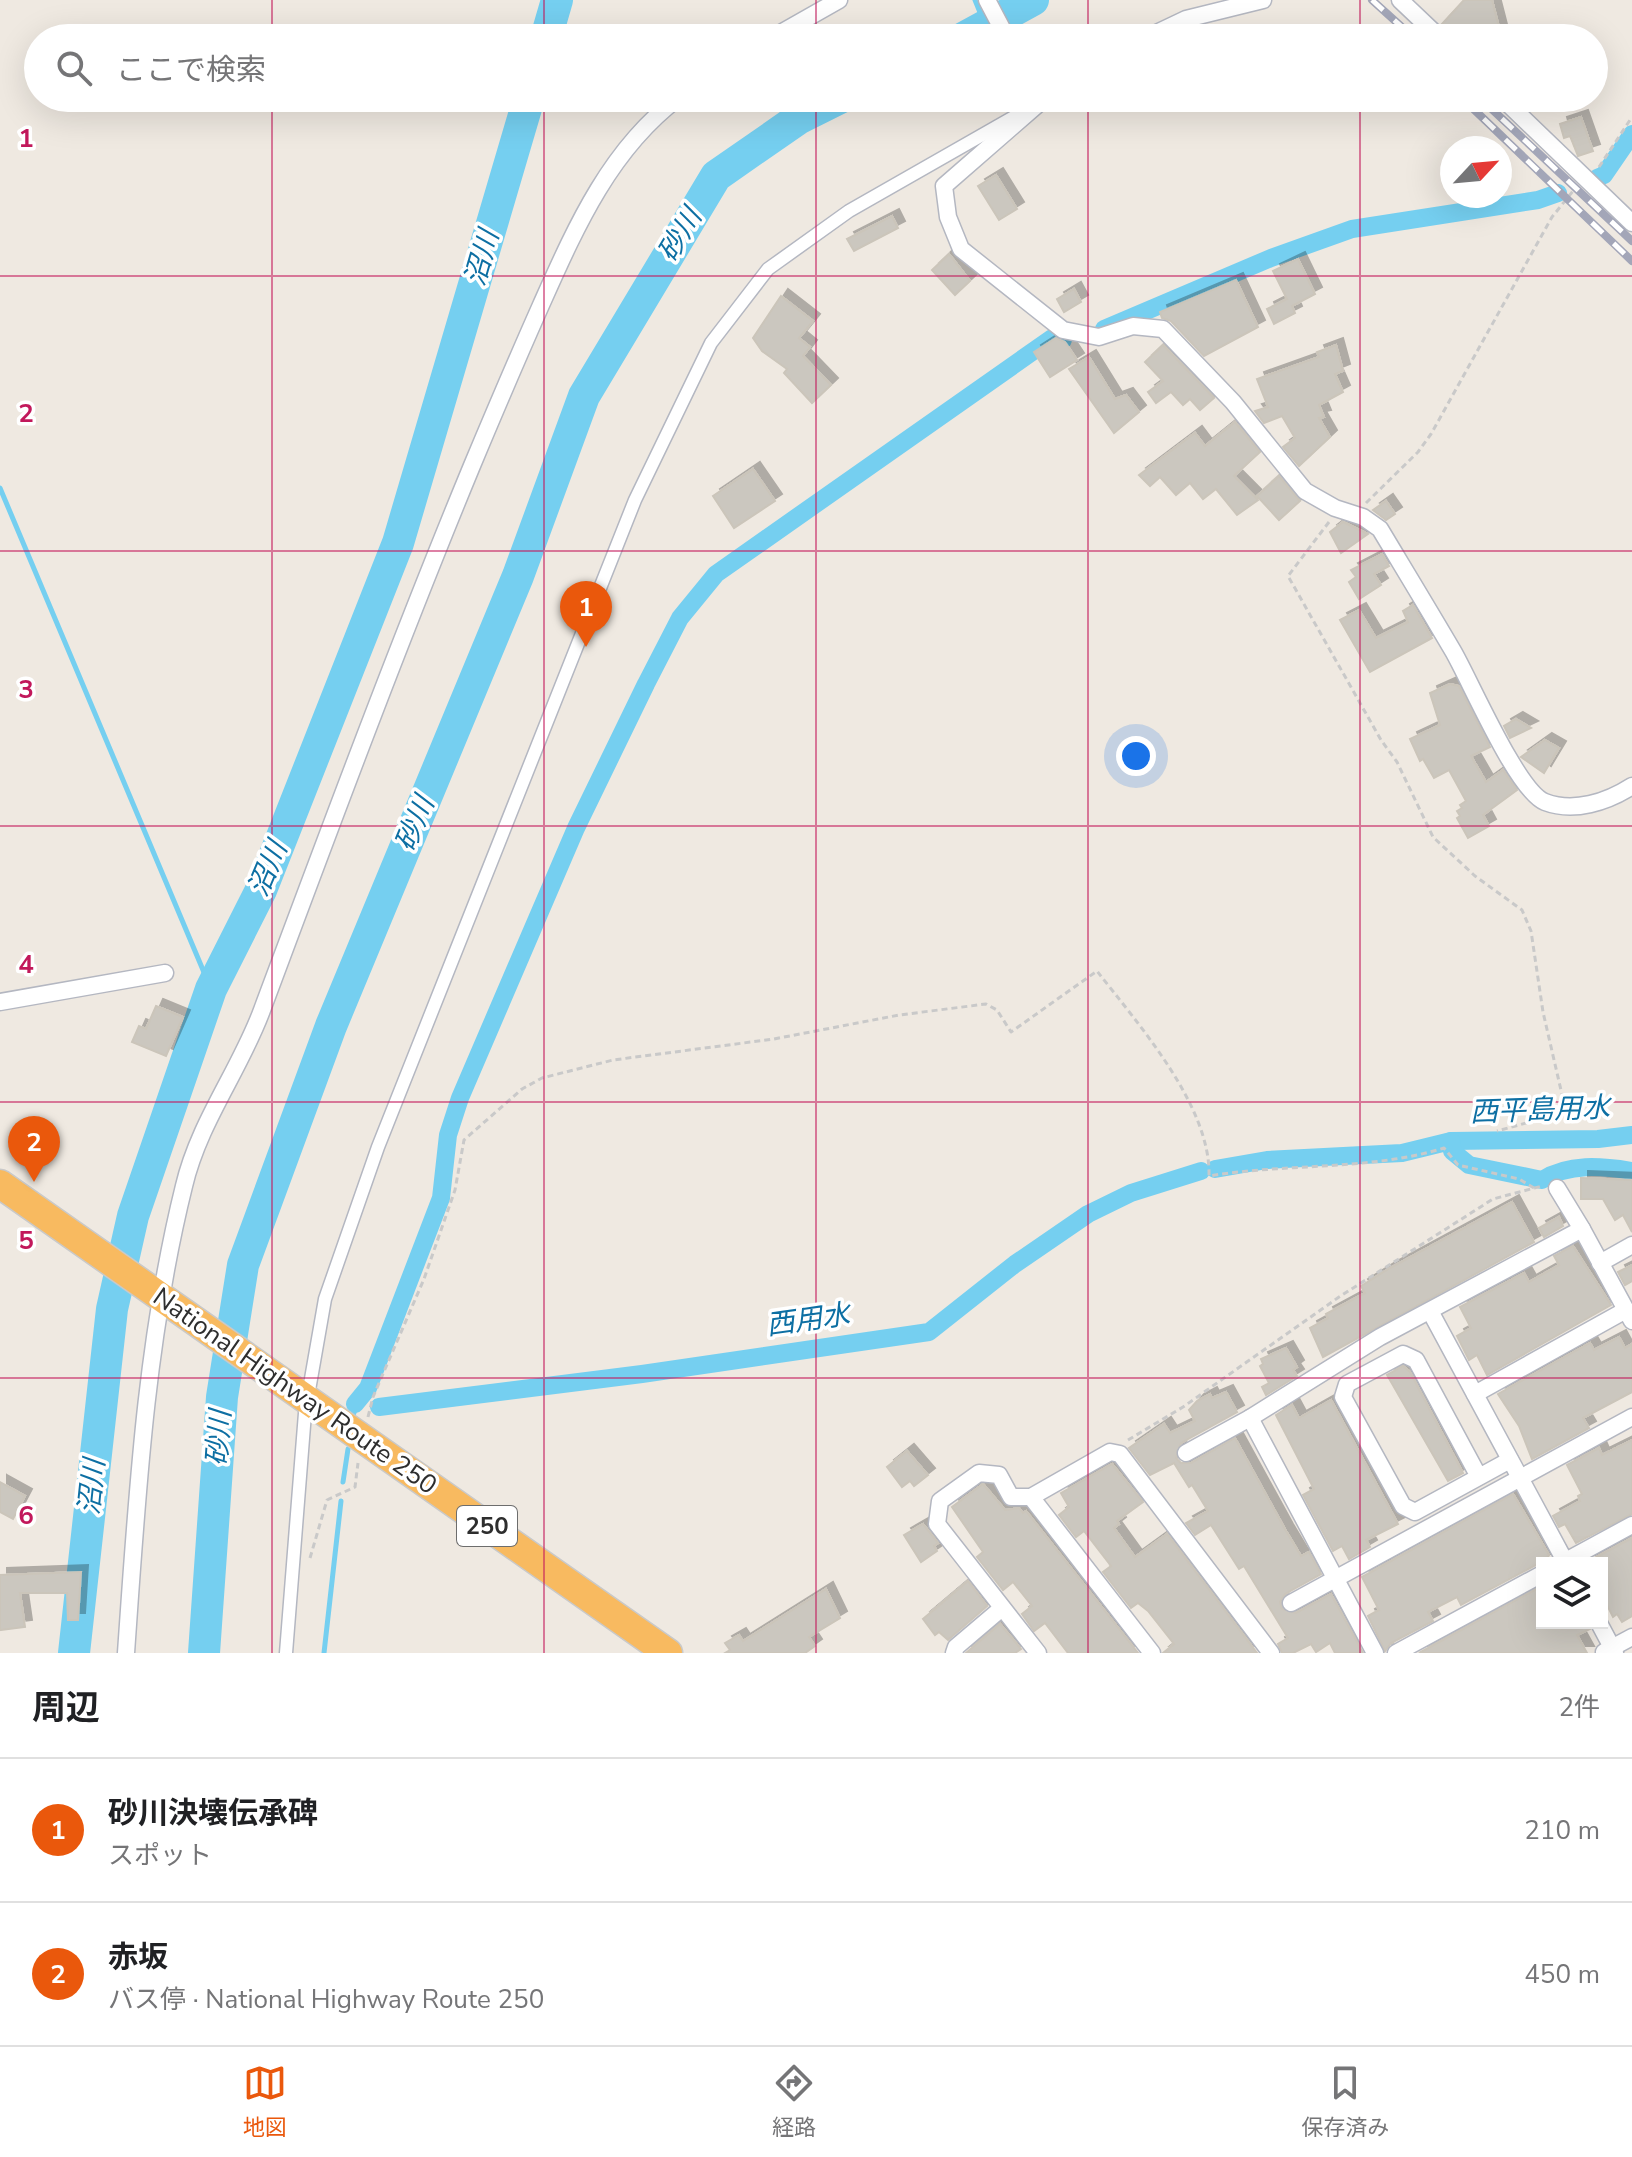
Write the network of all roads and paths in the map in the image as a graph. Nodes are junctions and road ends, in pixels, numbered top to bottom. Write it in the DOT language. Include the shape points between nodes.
graph roads {
  1 [pos="839,0"];
  2 [pos="987,0"];
  3 [pos="1263,0"];
  4 [pos="1400,0"];
  5 [pos="797,24"];
  6 [pos="1000,24"];
  7 [pos="1175,24"];
  8 [pos="1425,24"];
  9 [pos="660,112"];
  10 [pos="1019,112"];
  11 [pos="1027,112"];
  12 [pos="1517,112"];
  13 [pos="1632,117"];
  14 [pos="1584,177"];
  15 [pos="1632,223"];
  16 [pos="1335,508"];
  17 [pos="1354,514"];
  18 [pos="1632,786"];
  19 [pos="165,973"];
  20 [pos="0,1002"];
  21 [pos="1497,1131"];
  22 [pos="0,1184"];
  23 [pos="1534,1188"];
  24 [pos="1557,1188"];
  25 [pos="1582,1229"];
  26 [pos="1632,1245"];
  27 [pos="1600,1263"];
  28 [pos="157,1295"];
  29 [pos="1430,1311"];
  30 [pos="1629,1316"];
  31 [pos="1475,1394"];
  32 [pos="307,1398"];
  33 [pos="1632,1417"];
  34 [pos="1250,1418"];
  35 [pos="367,1421"];
  36 [pos="1116,1453"];
  37 [pos="1186,1453"];
  38 [pos="358,1458"];
  39 [pos="1510,1460"];
  40 [pos="1479,1477"];
  41 [pos="1520,1479"];
  42 [pos="1031,1497"];
  43 [pos="1632,1525"];
  44 [pos="1562,1557"];
  45 [pos="1574,1557"];
  46 [pos="306,1571"];
  47 [pos="1536,1577"];
  48 [pos="1336,1579"];
  49 [pos="1291,1603"];
  50 [pos="1002,1608"];
  51 [pos="1601,1629"];
  52 [pos="1632,1637"];
  53 [pos="1610,1651"];
  54 [pos="126,1653"];
  55 [pos="286,1653"];
  56 [pos="668,1653"];
  57 [pos="954,1653"];
  58 [pos="1038,1653"];
  59 [pos="1152,1653"];
  60 [pos="1271,1653"];
  61 [pos="1375,1653"];
  62 [pos="1396,1653"];
  1 -- 5 [label="street"];
  2 -- 6 [label="street"];
  3 -- 7 [label="street"];
  4 -- 8 [label="street"];
  9 -- 28 [label="street" via="586,206 507,381 416,603 259,1019 211,1110 184,1182"];
  10 -- 32 [label="street" via="849,211 768,269 711,343 635,500 373,1160 325,1299"];
  11 -- 16 [label="street" via="944,186 948,217 961,249 1063,330 1099,337 1133,326 1163,329 1233,402 1305,491"];
  12 -- 14 [label="street"];
  13 -- 14 [label="path" via="1601,166"];
  14 -- 15 [label="street"];
  14 -- 17 [label="path" via="1552,217 1431,434"];
  16 -- 17 [label="street"];
  16 -- 21 [label="path" via="1328,526 1288,576 1397,762 1433,837 1522,910 1531,931 1566,1112"];
  17 -- 18 [label="street" via="1380,529 1455,654 1509,759 1541,801 1567,807 1610,800"];
  19 -- 20 [label="street"];
  22 -- 28 [label="highway, National Highway Route 250 / 250"];
  23 -- 24 [label="path"];
  23 -- 35 [label="path" via="1519,1179 1458,1165 1444,1148 1404,1160 1262,1167 1209,1176 1210,1159 1194,1110 1097,971 1011,1032 997,1010 986,1004 613,1060 542,1078 464,1140 445,1219"];
  23 -- 36 [label="path" via="1493,1199 1412,1249 1195,1399 1117,1446"];
  24 -- 25 [label="street"];
  25 -- 27 [label="street"];
  25 -- 29 [label="street"];
  26 -- 27 [label="street"];
  27 -- 30 [label="street"];
  28 -- 32 [label="highway, National Highway Route 250 / 250"];
  28 -- 54 [label="street"];
  29 -- 31 [label="street"];
  29 -- 34 [label="street"];
  30 -- 31 [label="street"];
  31 -- 39 [label="street"];
  32 -- 55 [label="street"];
  32 -- 56 [label="highway, National Highway Route 250 / 250"];
  33 -- 41 [label="street"];
  34 -- 37 [label="street"];
  34 -- 48 [label="street"];
  36 -- 42 [label="street"];
  36 -- 60 [label="street"];
  38 -- 46 [label="path" via="355,1487 331,1495 323,1509"];
  39 -- 40 [label="street"];
  39 -- 41 [label="street"];
  40 -- 40 [label="street" via="1415,1512 1403,1506 1343,1397 1347,1384 1403,1354 1416,1360"];
  41 -- 44 [label="street"];
  41 -- 48 [label="street"];
  42 -- 50 [label="street" via="1011,1497 999,1475 979,1473 940,1501 937,1524"];
  42 -- 59 [label="street"];
  43 -- 45 [label="street"];
  47 -- 62 [label="street"];
  48 -- 49 [label="street"];
  48 -- 61 [label="street"];
  50 -- 57 [label="street"];
  50 -- 58 [label="street"];
  51 -- 53 [label="street"];
  52 -- 53 [label="street"];
}
